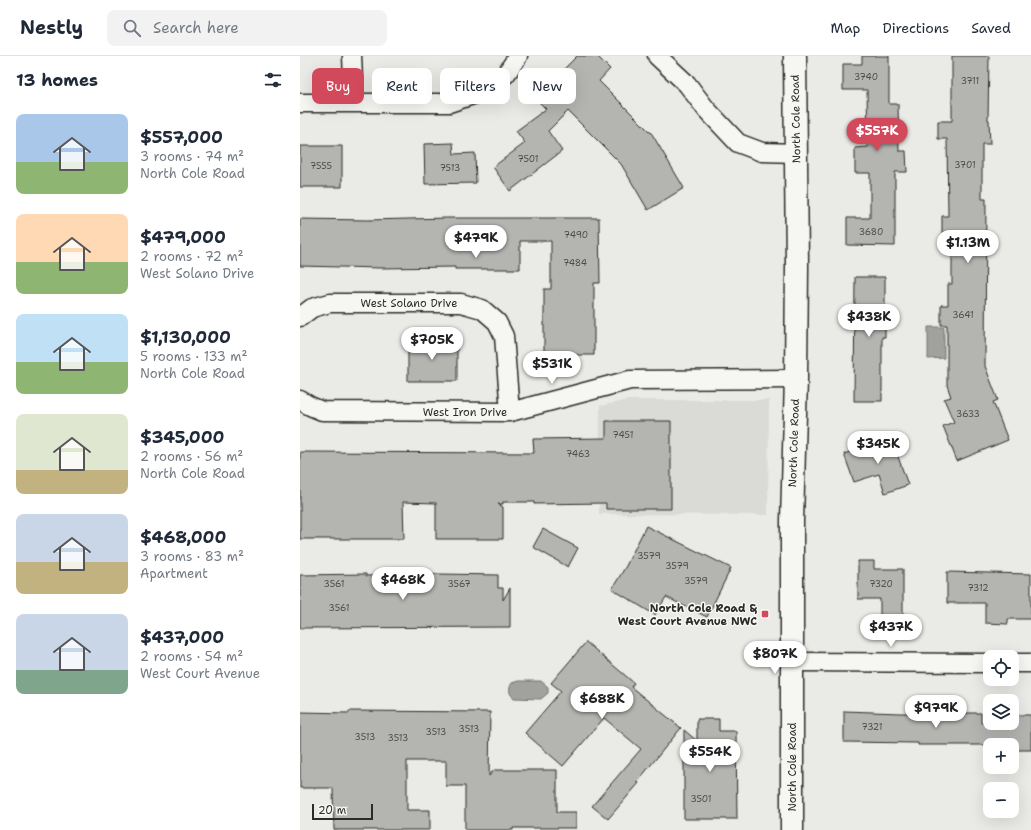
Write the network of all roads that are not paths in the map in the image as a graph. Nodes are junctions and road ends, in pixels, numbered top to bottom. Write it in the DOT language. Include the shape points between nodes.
graph roads {
  1 [pos="352,56"];
  2 [pos="518,56"];
  3 [pos="657,56"];
  4 [pos="795,56"];
  5 [pos="353,68"];
  6 [pos="300,103"];
  7 [pos="312,103"];
  8 [pos="364,103"];
  9 [pos="796,153"];
  10 [pos="300,317"];
  11 [pos="796,379"];
  12 [pos="300,400"];
  13 [pos="510,412"];
  14 [pos="792,662"];
  15 [pos="983,663"];
  16 [pos="1019,663"];
  17 [pos="1031,663"];
  18 [pos="792,830"];
  1 -- 5 [label="street"];
  2 -- 8 [label="street" via="506,74 482,92 449,102"];
  3 -- 9 [label="street" via="687,84 738,144 762,152"];
  4 -- 9 [label="main road, North Cole Road"];
  6 -- 7 [label="street"];
  9 -- 11 [label="main road, North Cole Road"];
  10 -- 13 [label="street, West Solano Drive" via="312,308 330,303 461,303 482,309 497,322 504,336"];
  11 -- 13 [label="street, West Iron Drive" via="630,380"];
  11 -- 14 [label="main road, North Cole Road" via="792,520"];
  12 -- 13 [label="street, West Iron Drive" via="322,411"];
  14 -- 15 [label="street"];
  14 -- 18 [label="main road, North Cole Road"];
  16 -- 17 [label="street"];
}
